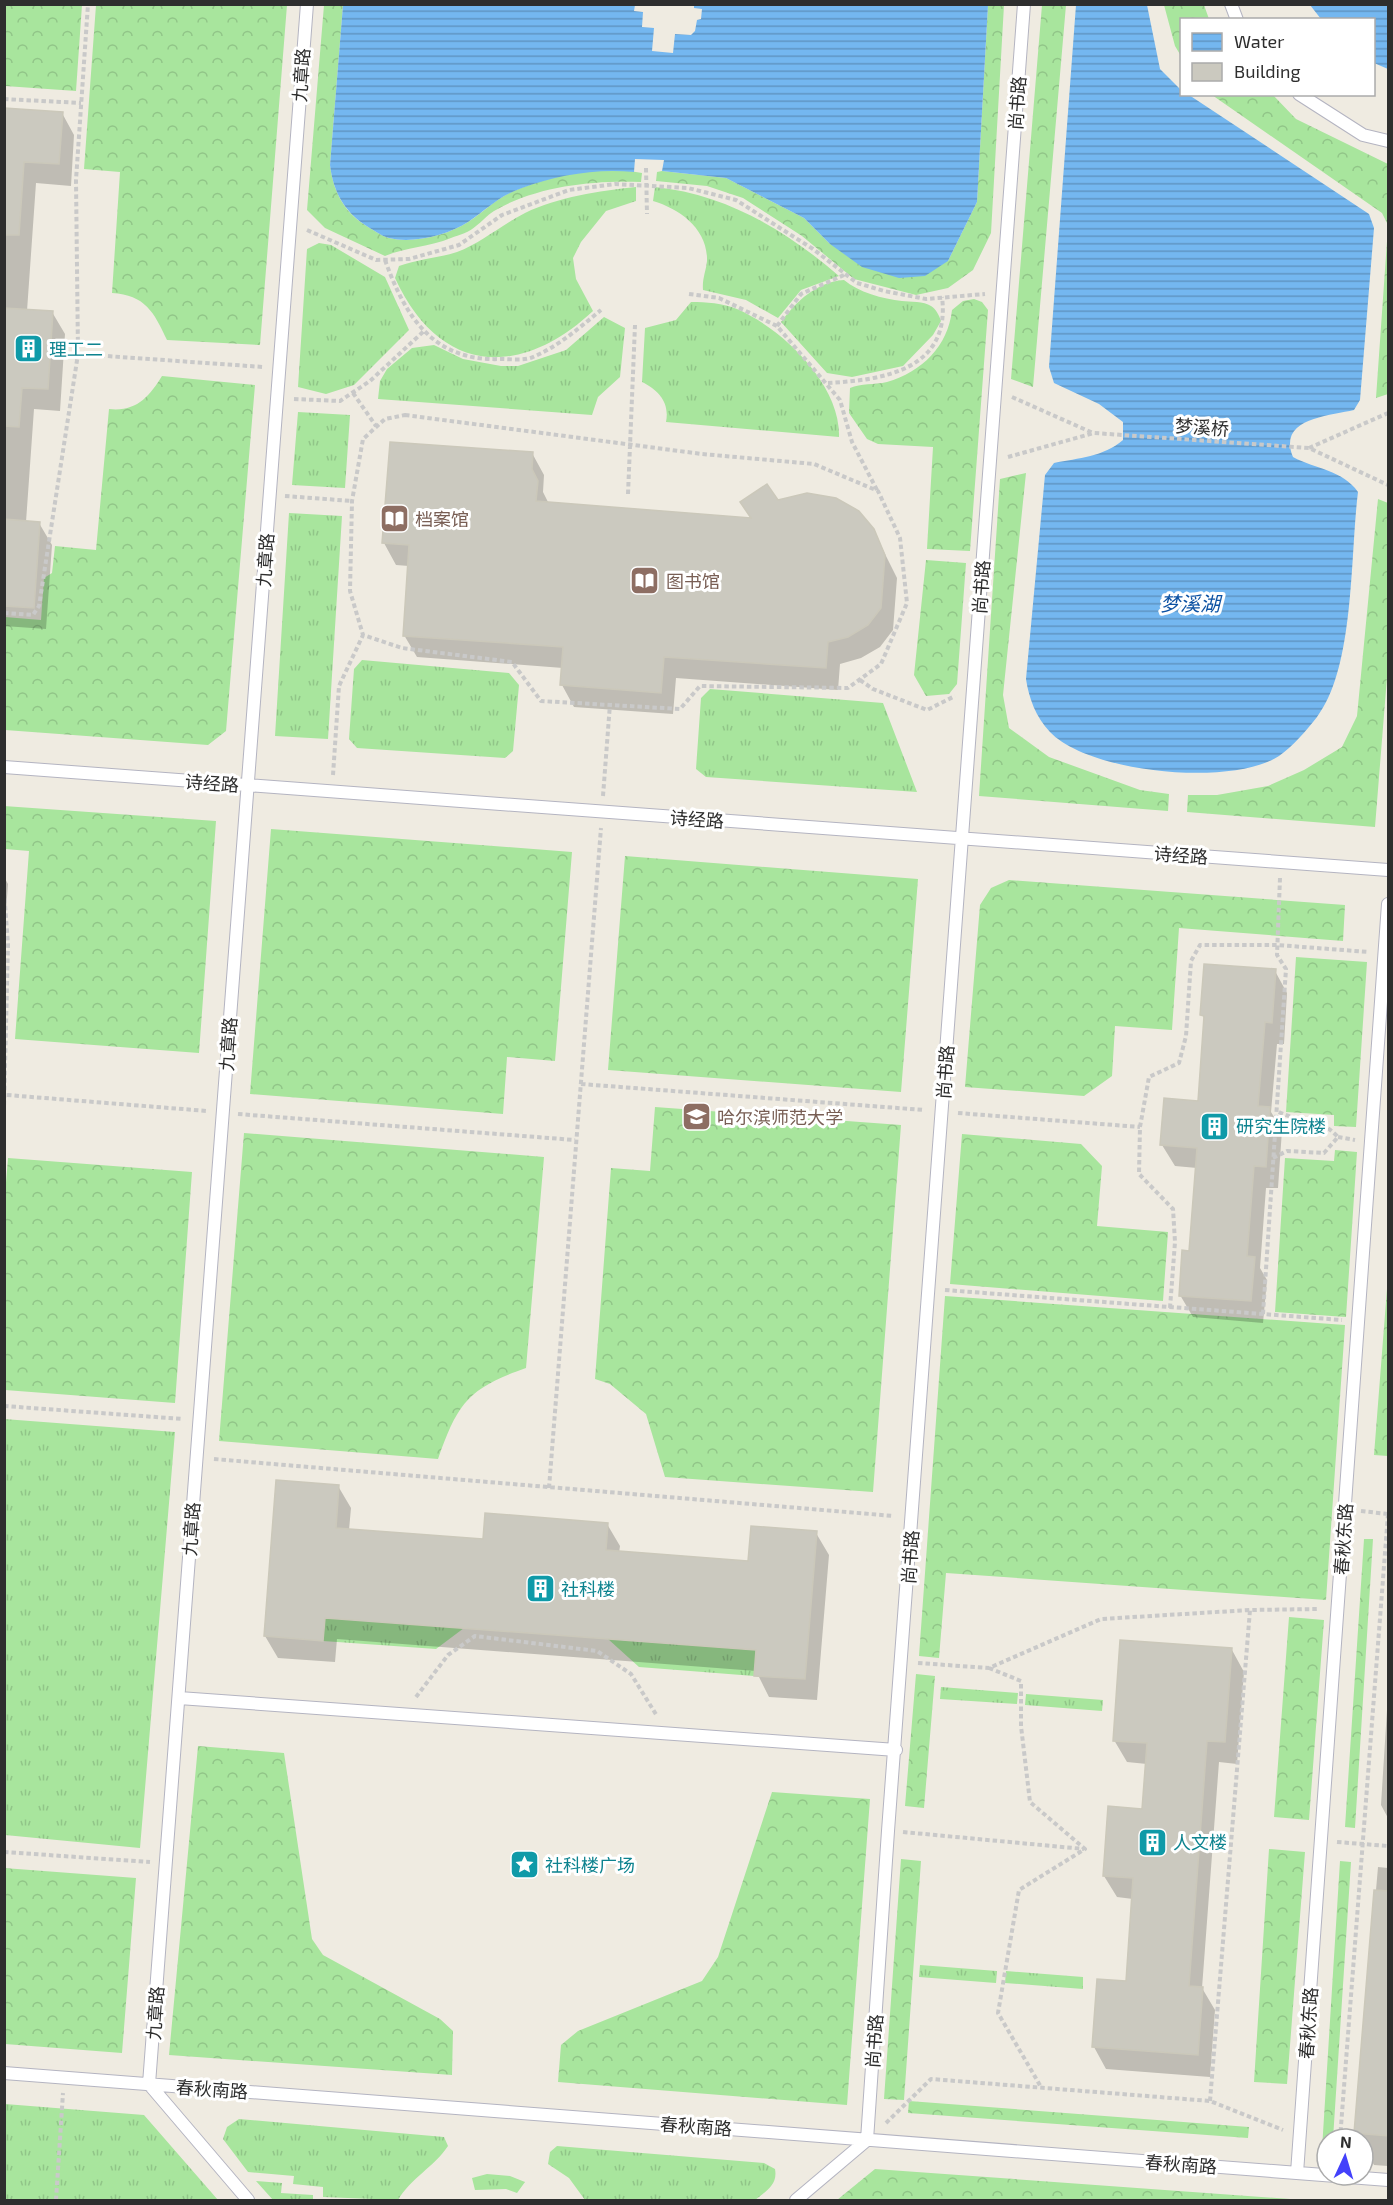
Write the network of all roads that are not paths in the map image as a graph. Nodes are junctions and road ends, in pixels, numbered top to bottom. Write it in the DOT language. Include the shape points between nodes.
graph roads {
  1 [pos="307,4"];
  2 [pos="1024,4"];
  3 [pos="1302,96"];
  4 [pos="1389,141"];
  5 [pos="4,767"];
  6 [pos="248,786"];
  7 [pos="963,838"];
  8 [pos="1389,870"];
  9 [pos="1389,904"];
  10 [pos="178,1698"];
  11 [pos="896,1750"];
  12 [pos="4,2073"];
  13 [pos="149,2084"];
  14 [pos="867,2140"];
  15 [pos="1298,2173"];
  16 [pos="1389,2180"];
  17 [pos="248,2200"];
  18 [pos="796,2200"];
  1 -- 6 [label="lane, 九章路"];
  2 -- 7 [label="lane, 尚书路"];
  3 -- 4 [label="lane" via="1363,135"];
  5 -- 6 [label="lane, 诗经路"];
  6 -- 7 [label="lane, 诗经路"];
  6 -- 10 [label="lane, 九章路"];
  7 -- 8 [label="lane, 诗经路"];
  7 -- 11 [label="lane, 尚书路"];
  9 -- 15 [label="lane, 春秋东路"];
  10 -- 11 [label="lane"];
  10 -- 13 [label="lane, 九章路"];
  11 -- 14 [label="lane, 尚书路"];
  12 -- 13 [label="lane, 春秋南路"];
  13 -- 14 [label="lane, 春秋南路"];
  13 -- 17 [label="lane"];
  14 -- 15 [label="lane, 春秋南路"];
  14 -- 18 [label="lane"];
  15 -- 16 [label="lane, 春秋南路"];
}
